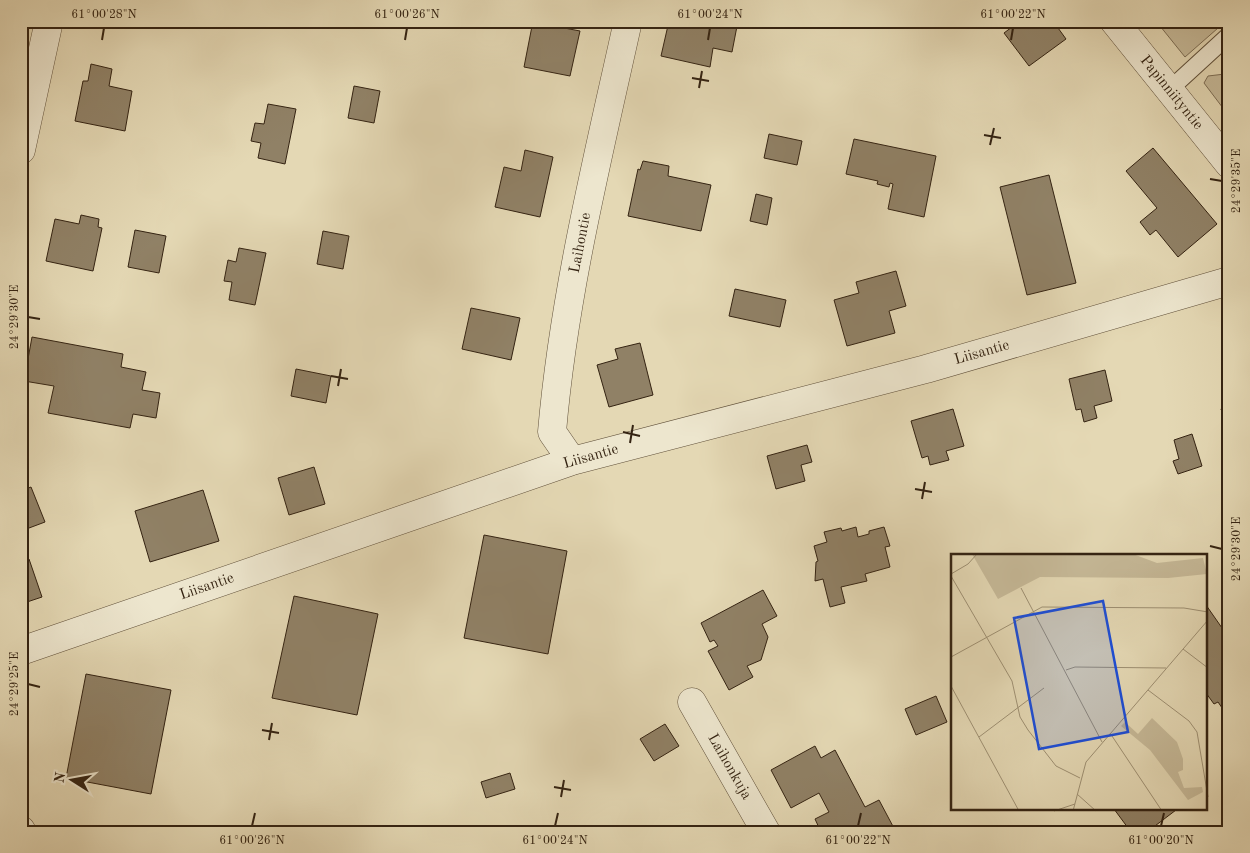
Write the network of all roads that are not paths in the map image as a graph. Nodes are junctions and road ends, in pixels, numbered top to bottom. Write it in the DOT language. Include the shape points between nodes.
graph roads {
  1 [pos="48,21"];
  2 [pos="628,21"];
  3 [pos="1114,21"];
  4 [pos="1229,36"];
  5 [pos="1168,91"];
  6 [pos="21,150"];
  7 [pos="1229,164"];
  8 [pos="1229,281"];
  9 [pos="572,461"];
  10 [pos="21,651"];
  11 [pos="692,702"];
  12 [pos="766,832"];
  1 -- 6 [label="street"];
  2 -- 9 [label="street, Laihontie" via="583,227 557,376 552,432"];
  3 -- 5 [label="street, Papinniityntie"];
  4 -- 5 [label="lane"];
  5 -- 7 [label="street, Papinniityntie"];
  8 -- 9 [label="street, Liisantie" via="926,369"];
  9 -- 10 [label="street, Liisantie"];
  11 -- 12 [label="street, Laihonkuja"];
}
